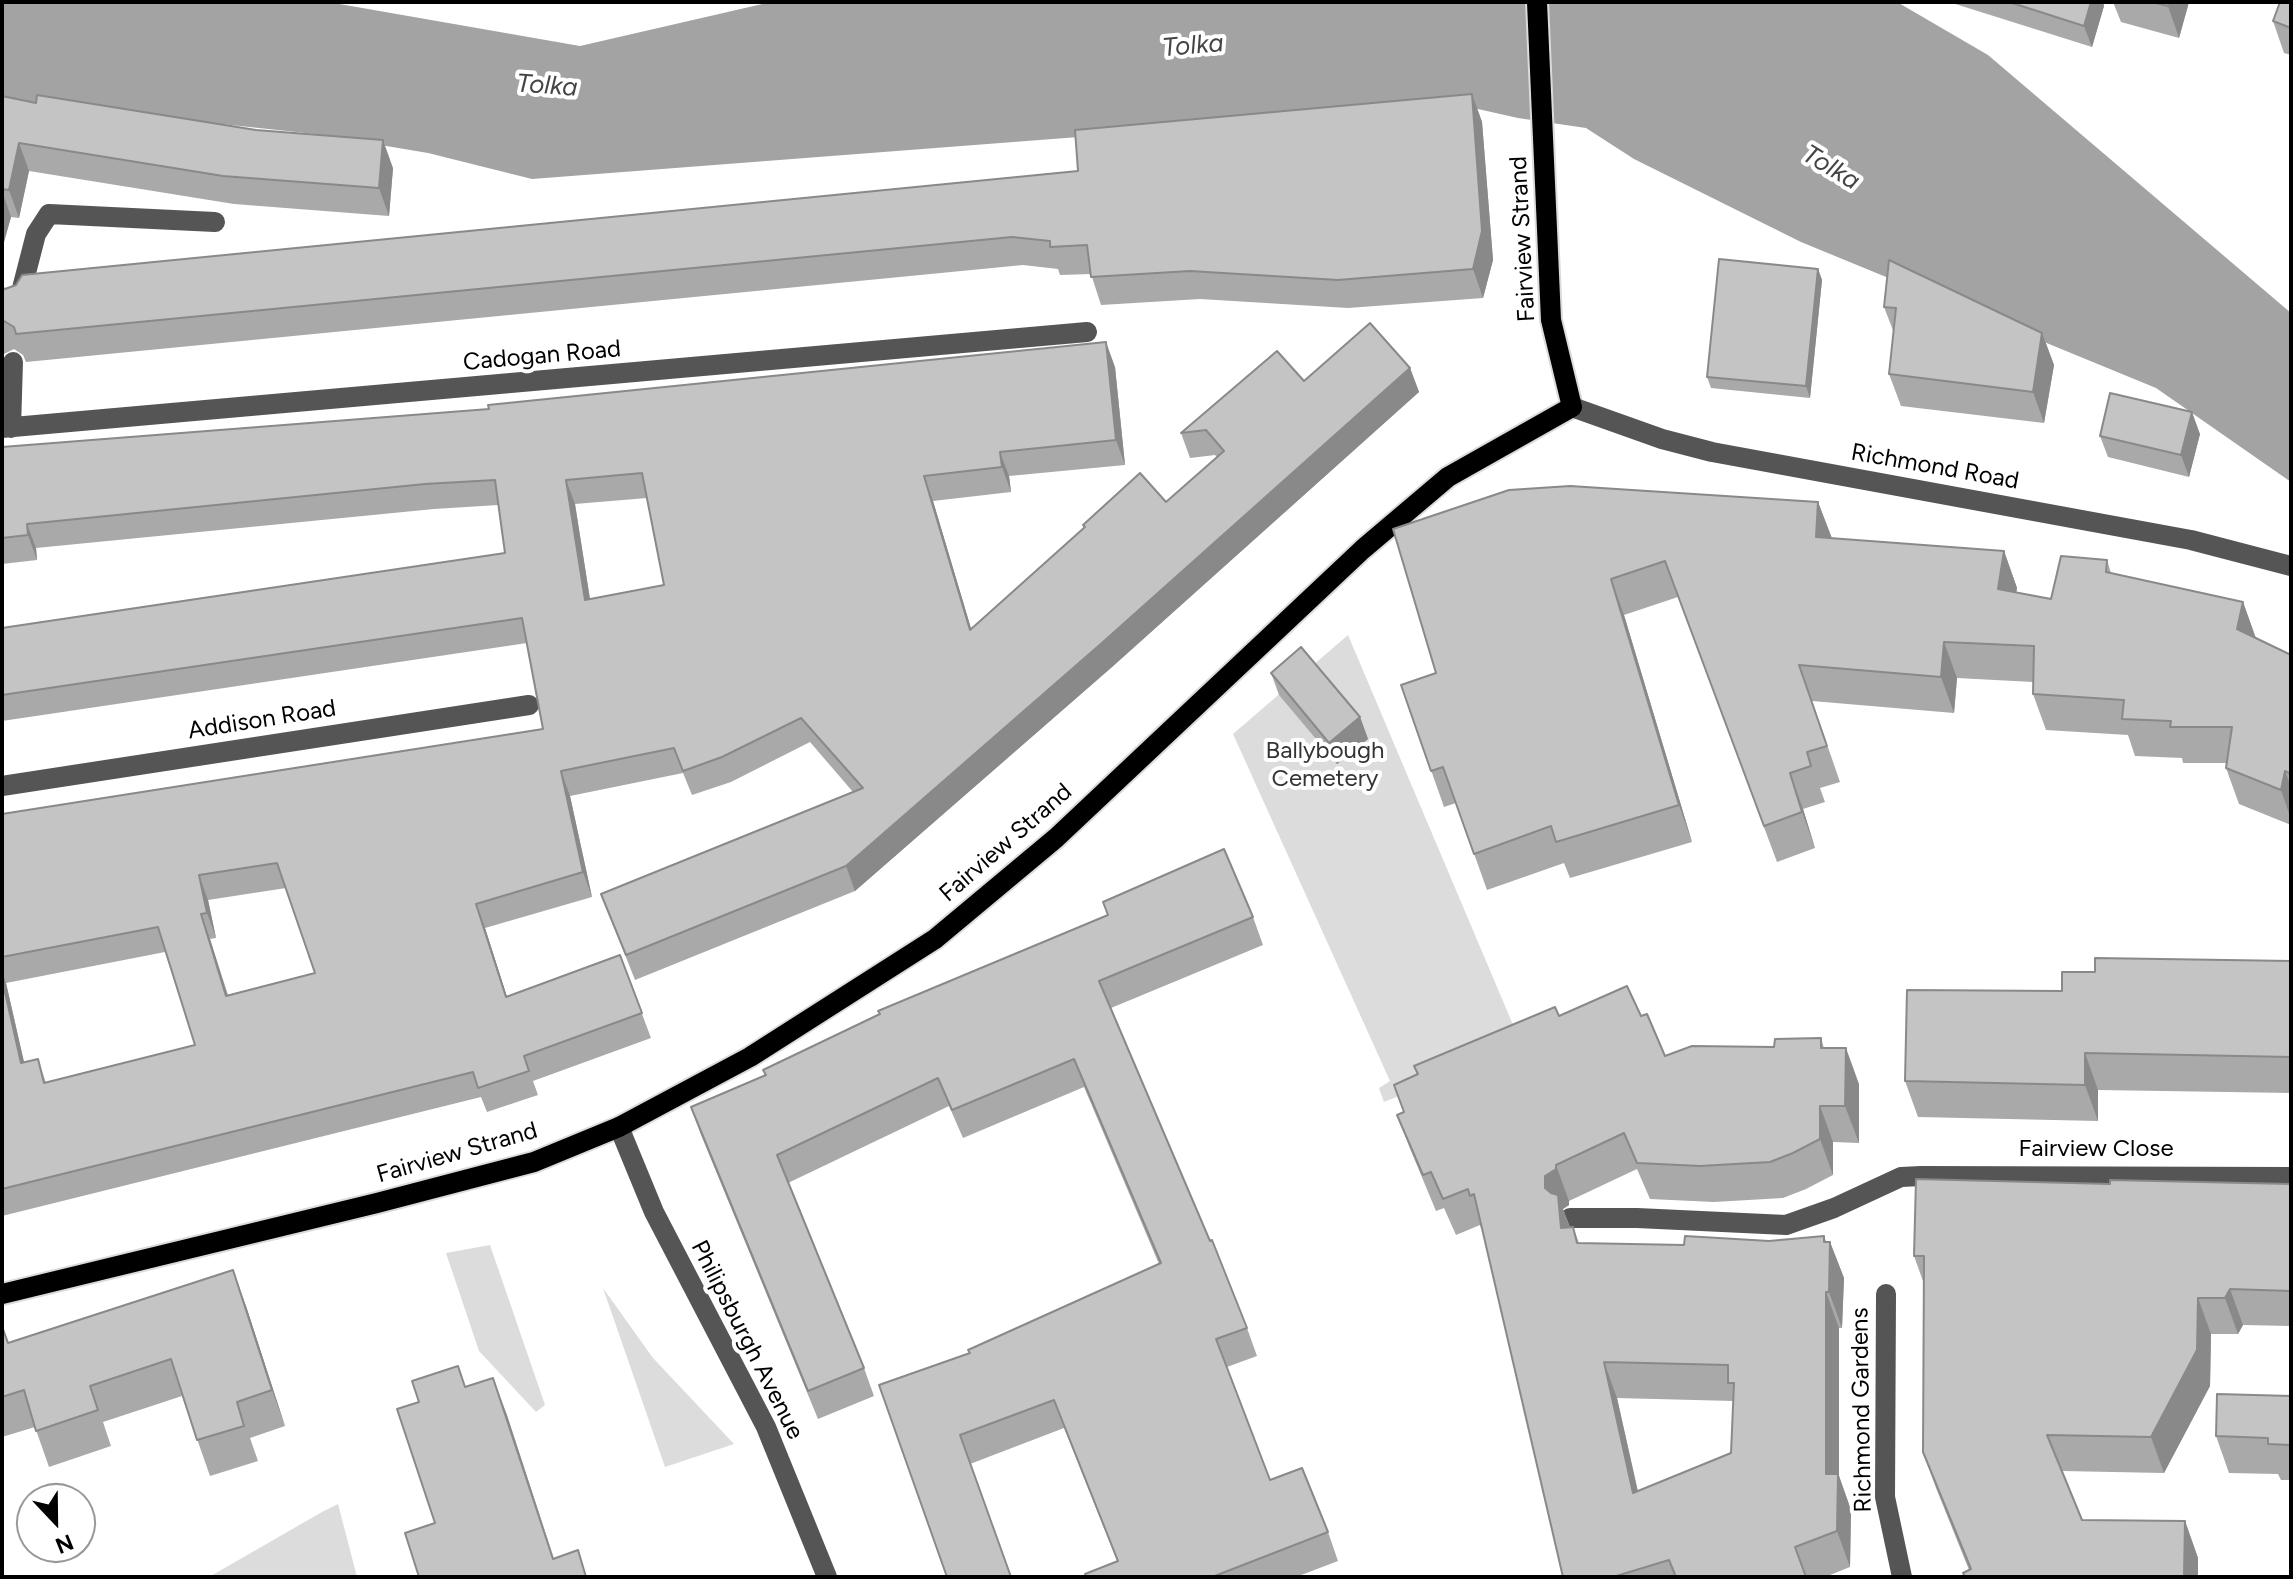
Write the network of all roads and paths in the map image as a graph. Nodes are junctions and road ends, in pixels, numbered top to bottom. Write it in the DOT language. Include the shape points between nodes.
graph roads {
  1 [pos="1537,2"];
  2 [pos="215,222"];
  3 [pos="18,304"];
  4 [pos="1087,332"];
  5 [pos="13,362"];
  6 [pos="1572,407"];
  7 [pos="6,428"];
  8 [pos="2291,566"];
  9 [pos="529,705"];
  10 [pos="2,786"];
  11 [pos="619,1127"];
  12 [pos="2291,1177"];
  13 [pos="1570,1218"];
  14 [pos="2,1294"];
  15 [pos="1886,1294"];
  16 [pos="1896,1576"];
  17 [pos="827,1577"];
  1 -- 6 [label="main road, Fairview Strand" via="1551,320"];
  2 -- 3 [label="street" via="49,214 36,234"];
  4 -- 7 [label="street, Cadogan Road"];
  5 -- 7 [label="street"];
  6 -- 8 [label="street, Richmond Road" via="1712,452 2191,540"];
  6 -- 11 [label="main road, Fairview Strand" via="1448,477 1363,549 1056,838 935,939 750,1057"];
  9 -- 10 [label="street, Addison Road"];
  11 -- 14 [label="main road, Fairview Strand" via="534,1162"];
  11 -- 17 [label="street, Philipsburgh Avenue" via="654,1212 766,1427"];
  12 -- 13 [label="street, Fairview Close" via="1901,1177 1786,1225"];
  15 -- 16 [label="street, Richmond Gardens" via="1885,1497"];
}
